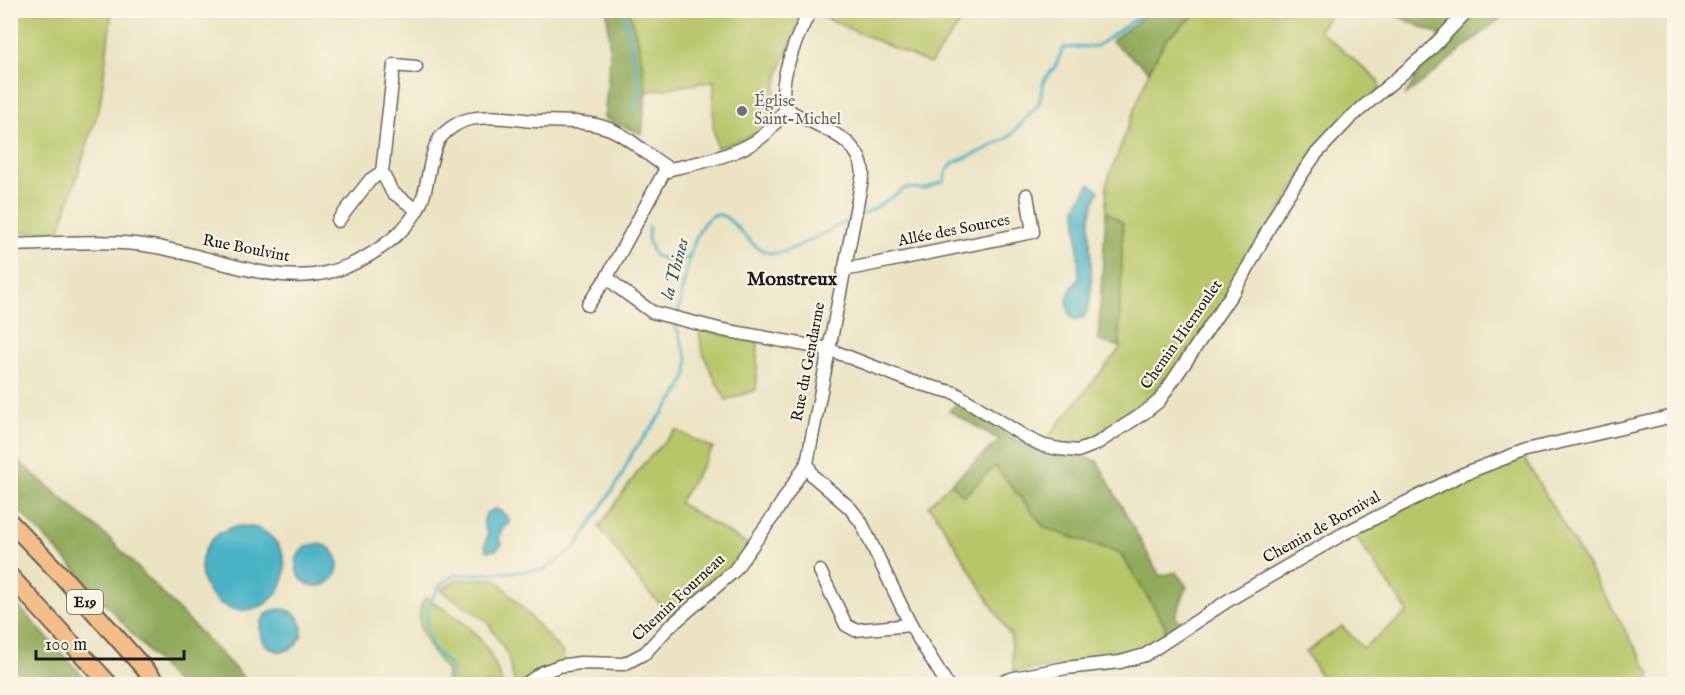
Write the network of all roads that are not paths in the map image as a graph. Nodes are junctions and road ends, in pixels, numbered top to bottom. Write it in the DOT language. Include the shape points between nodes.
graph roads {
  1 [pos="811,10"];
  2 [pos="1468,10"];
  3 [pos="416,67"];
  4 [pos="787,108"];
  5 [pos="670,169"];
  6 [pos="382,172"];
  7 [pos="1027,195"];
  8 [pos="417,210"];
  9 [pos="338,221"];
  10 [pos="10,245"];
  11 [pos="844,270"];
  12 [pos="607,277"];
  13 [pos="588,305"];
  14 [pos="828,350"];
  15 [pos="1674,416"];
  16 [pos="807,463"];
  17 [pos="10,522"];
  18 [pos="820,571"];
  19 [pos="10,576"];
  20 [pos="911,626"];
  21 [pos="109,684"];
  22 [pos="158,684"];
  23 [pos="526,684"];
  24 [pos="947,684"];
  25 [pos="996,684"];
  1 -- 4 [label="street" via="788,66 783,99"];
  2 -- 14 [label="street, Chemin Hiernoulet" via="1315,155 1281,205 1237,285 1159,401 1096,444 1077,451 1044,446 955,393 913,382"];
  3 -- 6 [label="street" via="394,65"];
  4 -- 5 [label="street" via="752,144"];
  4 -- 11 [label="street, Rue du Gendarme" via="830,132 860,157 863,174"];
  5 -- 8 [label="street, Rue Boulvint" via="614,131 595,124 468,119 440,139"];
  5 -- 12 [label="street" via="663,174"];
  6 -- 8 [label="street" via="392,192"];
  6 -- 9 [label="street" via="370,180"];
  7 -- 11 [label="street, Allée des Sources" via="1033,232"];
  8 -- 10 [label="street, Rue Boulvint" via="372,254 324,273 279,274 129,243"];
  11 -- 14 [label="street, Rue du Gendarme"];
  12 -- 13 [label="street"];
  12 -- 14 [label="street, Chemin Hiernoulet" via="652,312"];
  14 -- 16 [label="street, Rue du Gendarme"];
  15 -- 25 [label="street, Chemin de Bornival" via="1526,450 1463,474 1333,540 1232,598 1145,655"];
  16 -- 20 [label="street" via="813,476 861,522"];
  16 -- 23 [label="street, Chemin Fourneau" via="734,571 645,653 624,664 559,666"];
  17 -- 22 [label="highway, E19"];
  18 -- 20 [label="street" via="846,625 855,630"];
  19 -- 21 [label="highway, E19"];
  20 -- 24 [label="street"];
}
